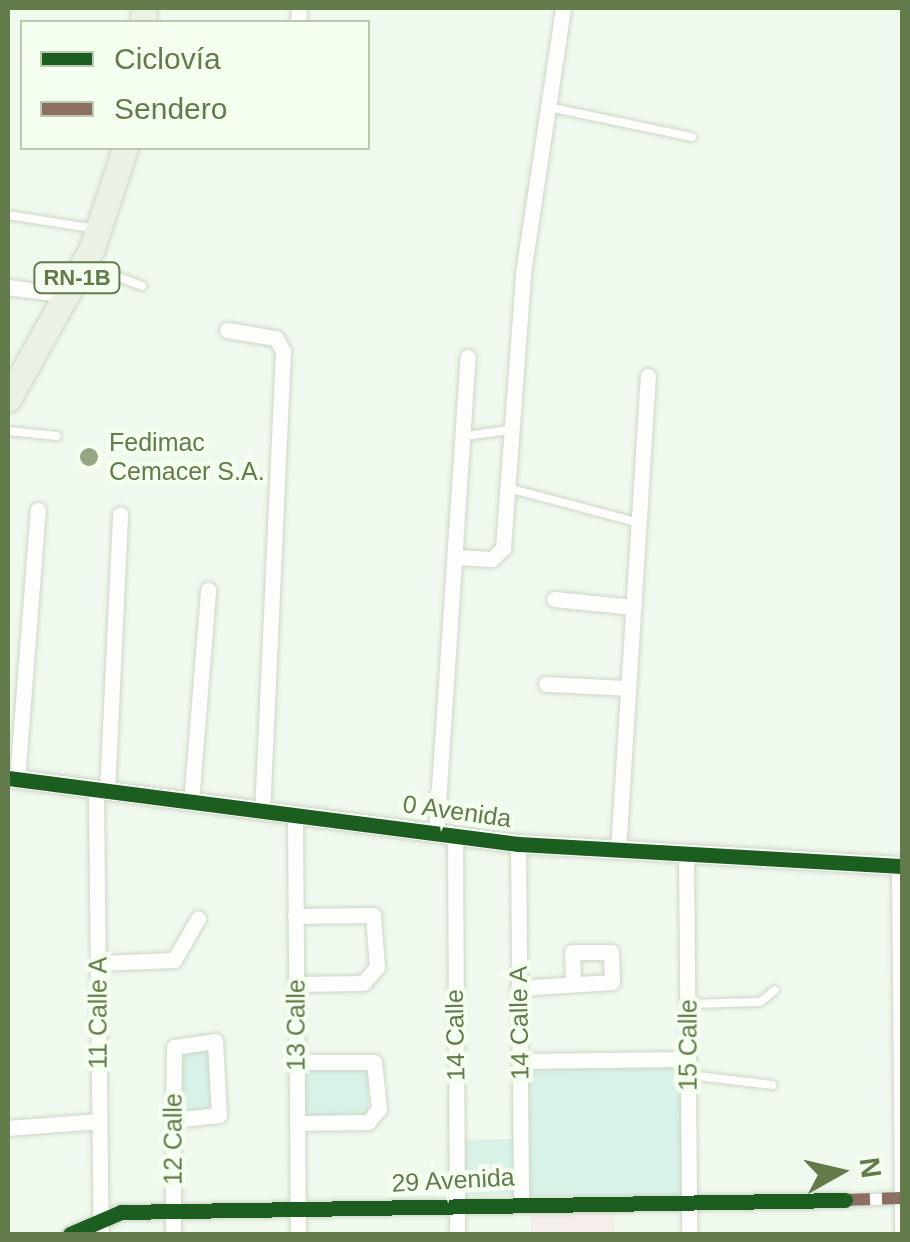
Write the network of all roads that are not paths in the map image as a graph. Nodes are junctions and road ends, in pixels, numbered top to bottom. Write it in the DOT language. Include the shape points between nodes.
graph roads {
  1 [pos="563,8"];
  2 [pos="548,107"];
  3 [pos="692,136"];
  4 [pos="124,150"];
  5 [pos="8,215"];
  6 [pos="100,229"];
  7 [pos="84,264"];
  8 [pos="142,286"];
  9 [pos="8,287"];
  10 [pos="68,295"];
  11 [pos="227,330"];
  12 [pos="468,356"];
  13 [pos="648,376"];
  14 [pos="8,399"];
  15 [pos="512,430"];
  16 [pos="8,431"];
  17 [pos="56,436"];
  18 [pos="465,436"];
  19 [pos="508,488"];
  20 [pos="38,510"];
  21 [pos="120,514"];
  22 [pos="640,523"];
  23 [pos="455,556"];
  24 [pos="208,590"];
  25 [pos="554,599"];
  26 [pos="634,608"];
  27 [pos="546,684"];
  28 [pos="628,688"];
  29 [pos="12,779"];
  30 [pos="102,791"];
  31 [pos="190,802"];
  32 [pos="262,812"];
  33 [pos="295,816"];
  34 [pos="445,834"];
  35 [pos="518,844"];
  36 [pos="618,851"];
  37 [pos="686,854"];
  38 [pos="901,866"];
  39 [pos="295,916"];
  40 [pos="198,919"];
  41 [pos="98,963"];
  42 [pos="296,984"];
  43 [pos="573,984"];
  44 [pos="518,988"];
  45 [pos="775,990"];
  46 [pos="687,1004"];
  47 [pos="519,1061"];
  48 [pos="296,1062"];
  49 [pos="688,1067"];
  50 [pos="772,1085"];
  51 [pos="173,1120"];
  52 [pos="99,1122"];
  53 [pos="297,1123"];
  54 [pos="8,1128"];
  55 [pos="902,1198"];
  56 [pos="845,1200"];
  57 [pos="688,1201"];
  58 [pos="521,1202"];
  59 [pos="457,1208"];
  60 [pos="298,1209"];
  61 [pos="173,1212"];
  62 [pos="100,1215"];
  63 [pos="70,1234"];
  64 [pos="101,1234"];
  65 [pos="173,1234"];
  66 [pos="298,1234"];
  67 [pos="457,1234"];
  68 [pos="688,1234"];
  69 [pos="902,1234"];
  1 -- 2 [label="street"];
  2 -- 3 [label="lane"];
  2 -- 15 [label="street"];
  4 -- 6 [label="highway, RN-1B"];
  5 -- 6 [label="lane"];
  6 -- 7 [label="highway, RN-1B"];
  7 -- 8 [label="lane"];
  7 -- 10 [label="highway, RN-1B"];
  9 -- 10 [label="street"];
  10 -- 14 [label="highway, RN-1B"];
  11 -- 32 [label="street" via="276,338 284,351"];
  12 -- 18 [label="street, 14 Calle"];
  13 -- 22 [label="street"];
  15 -- 18 [label="lane"];
  15 -- 19 [label="street"];
  16 -- 17 [label="lane"];
  18 -- 23 [label="street, 14 Calle"];
  19 -- 22 [label="lane"];
  19 -- 23 [label="street" via="500,554"];
  20 -- 29 [label="street"];
  21 -- 30 [label="street, 11 Calle A"];
  22 -- 26 [label="street"];
  23 -- 34 [label="street, 14 Calle"];
  24 -- 31 [label="street"];
  25 -- 26 [label="street"];
  26 -- 28 [label="street"];
  27 -- 28 [label="street"];
  28 -- 36 [label="street"];
  29 -- 30 [label="street, 0 Avenida"];
  30 -- 31 [label="street, 0 Avenida"];
  30 -- 41 [label="street, 11 Calle A"];
  31 -- 32 [label="street, 0 Avenida"];
  32 -- 33 [label="street, 0 Avenida"];
  33 -- 34 [label="street, 0 Avenida"];
  33 -- 39 [label="street, 13 Calle"];
  34 -- 35 [label="street, 0 Avenida"];
  34 -- 59 [label="street, 14 Calle"];
  35 -- 36 [label="street, 0 Avenida"];
  35 -- 44 [label="street, 14 Calle A"];
  36 -- 37 [label="street, 0 Avenida"];
  37 -- 38 [label="street, 0 Avenida"];
  37 -- 46 [label="street, 15 Calle"];
  38 -- 55 [label="street"];
  39 -- 42 [label="street, 13 Calle"];
  39 -- 42 [label="street" via="373,916 374,977"];
  40 -- 41 [label="street" via="179,956"];
  41 -- 52 [label="street, 11 Calle A"];
  42 -- 48 [label="street, 13 Calle"];
  43 -- 43 [label="street" via="572,952 612,952 612,982"];
  43 -- 44 [label="street"];
  44 -- 47 [label="street, 14 Calle A"];
  45 -- 46 [label="lane" via="760,1002"];
  46 -- 49 [label="street, 15 Calle"];
  47 -- 49 [label="street"];
  47 -- 58 [label="street, 14 Calle A"];
  48 -- 53 [label="street, 13 Calle"];
  48 -- 53 [label="street" via="376,1064 374,1119"];
  49 -- 50 [label="lane"];
  49 -- 57 [label="street, 15 Calle"];
  51 -- 51 [label="street, 12 Calle" via="176,1043 215,1041 218,1117"];
  51 -- 61 [label="street, 12 Calle"];
  52 -- 54 [label="street"];
  52 -- 62 [label="street, 11 Calle A"];
  53 -- 60 [label="street, 13 Calle"];
  55 -- 56 [label="street"];
  55 -- 69 [label="street"];
  56 -- 57 [label="street, 29 Avenida"];
  57 -- 58 [label="street, 29 Avenida"];
  57 -- 68 [label="street, 15 Calle"];
  58 -- 59 [label="street, 29 Avenida"];
  59 -- 60 [label="street, 29 Avenida"];
  59 -- 67 [label="street, 14 Calle"];
  60 -- 61 [label="street, 29 Avenida"];
  60 -- 66 [label="street, 13 Calle"];
  61 -- 62 [label="street, 29 Avenida"];
  61 -- 65 [label="street, 12 Calle"];
  62 -- 63 [label="street, 29 Avenida"];
  62 -- 64 [label="street, 11 Calle A"];
}
